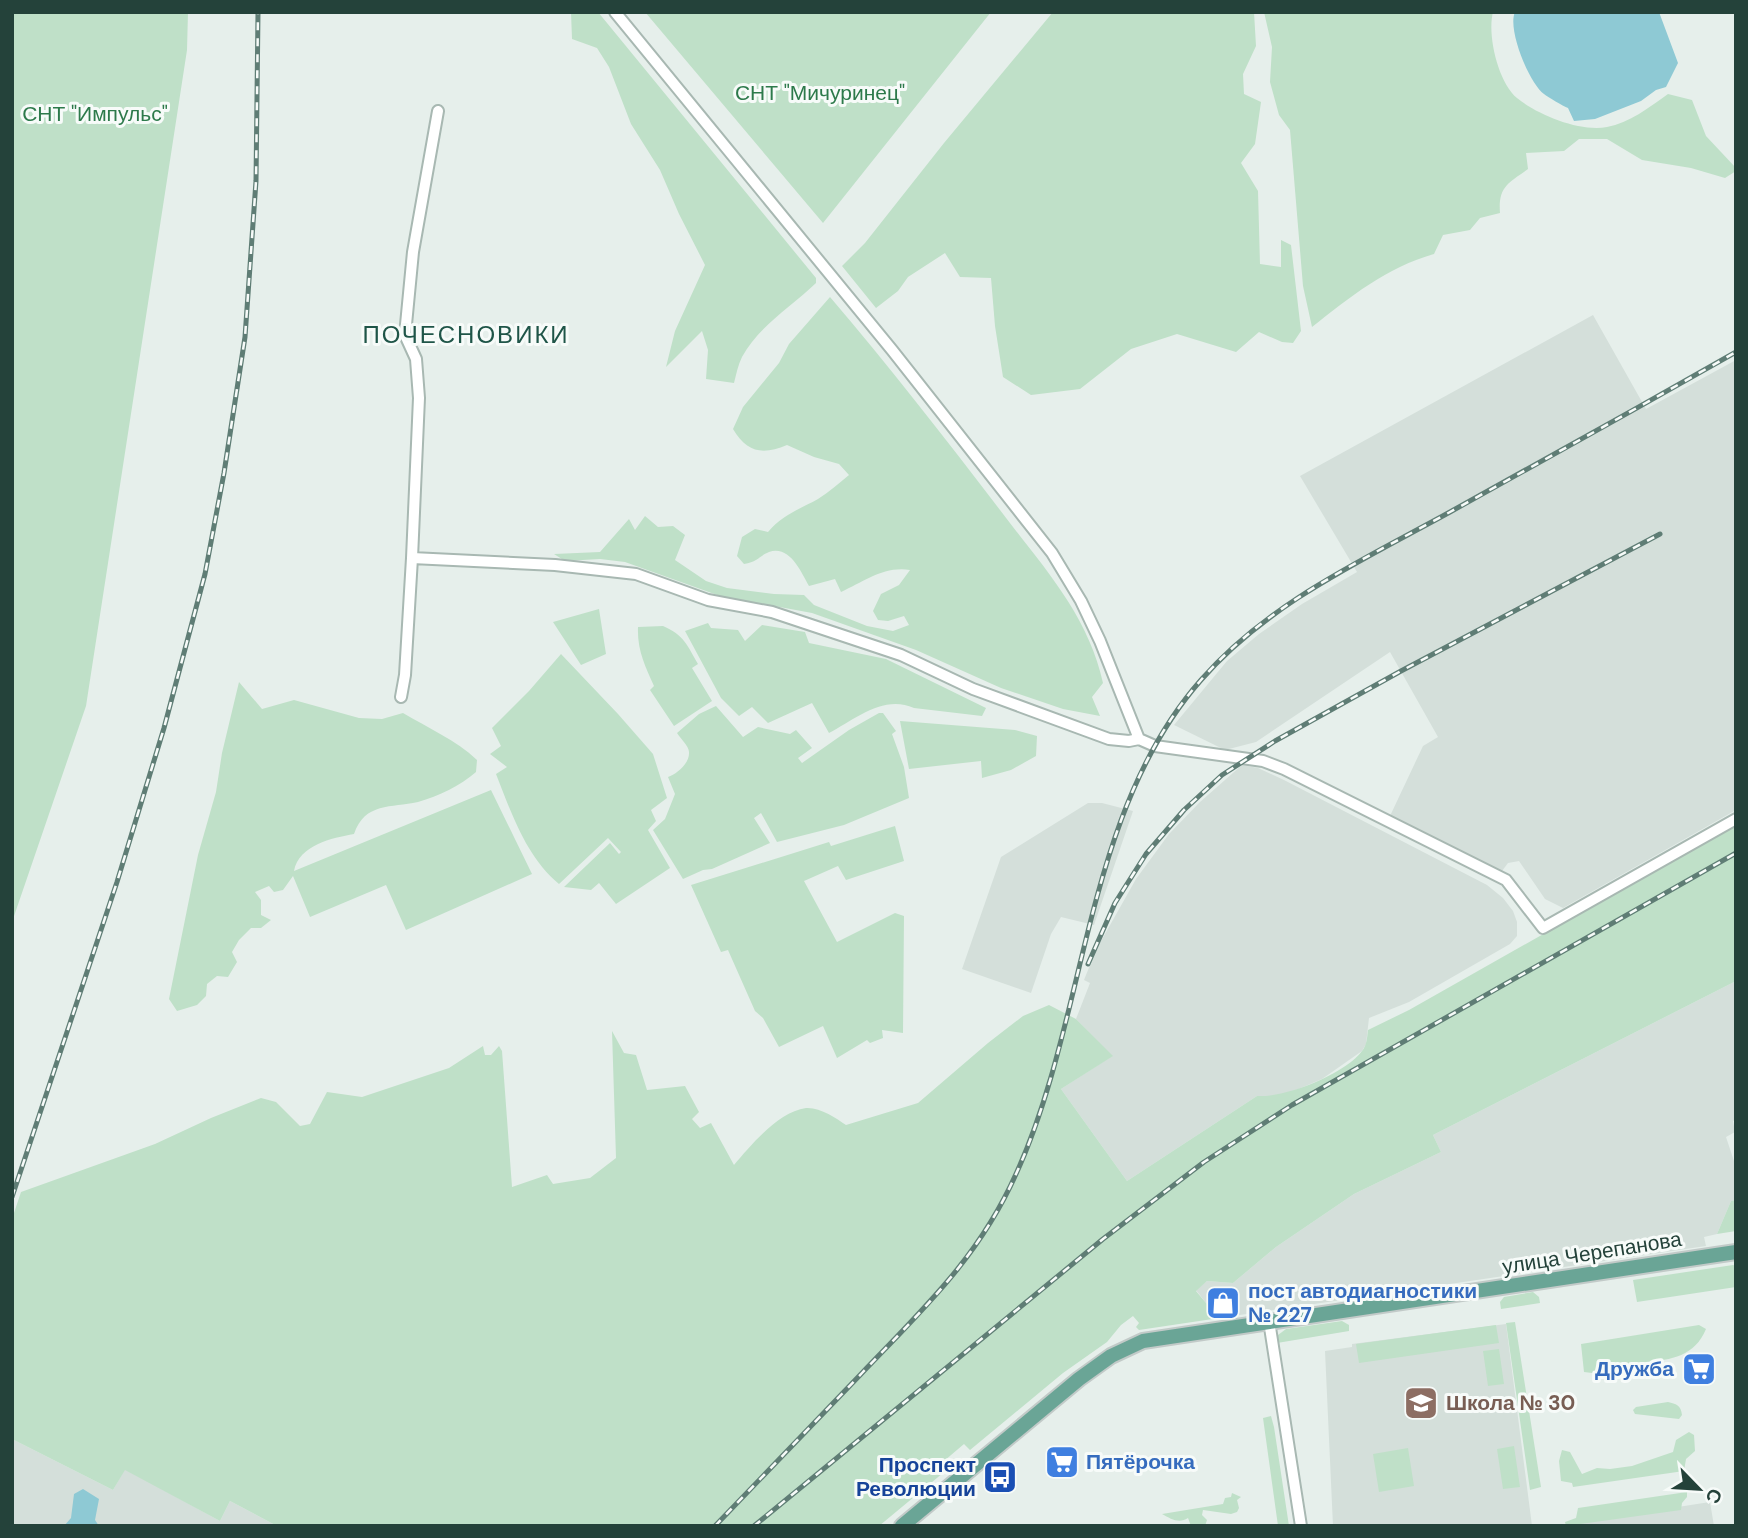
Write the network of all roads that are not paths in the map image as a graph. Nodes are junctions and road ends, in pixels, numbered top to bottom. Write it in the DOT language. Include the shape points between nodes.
graph roads {
  1 [pos="615,12"];
  2 [pos="438,111"];
  3 [pos="412,558"];
  4 [pos="401,697"];
  5 [pos="1139,739"];
  6 [pos="1736,819"];
  7 [pos="1736,1252"];
  8 [pos="1269,1321"];
  9 [pos="902,1526"];
  10 [pos="1301,1526"];
  1 -- 5 [label="street" via="1052,552 1081,601"];
  2 -- 3 [label="street" via="413,252 405,335 416,359 419,398"];
  3 -- 4 [label="street"];
  3 -- 5 [label="street" via="636,574 708,600 772,612 901,655 973,689 1109,738"];
  5 -- 6 [label="street" via="1155,746 1284,768 1506,880 1543,928"];
  7 -- 8 [label="main road, улица Черепанова"];
  8 -- 9 [label="main road, улица Черепанова" via="1161,1337 1124,1348 1079,1379"];
  8 -- 10 [label="street"];
}
